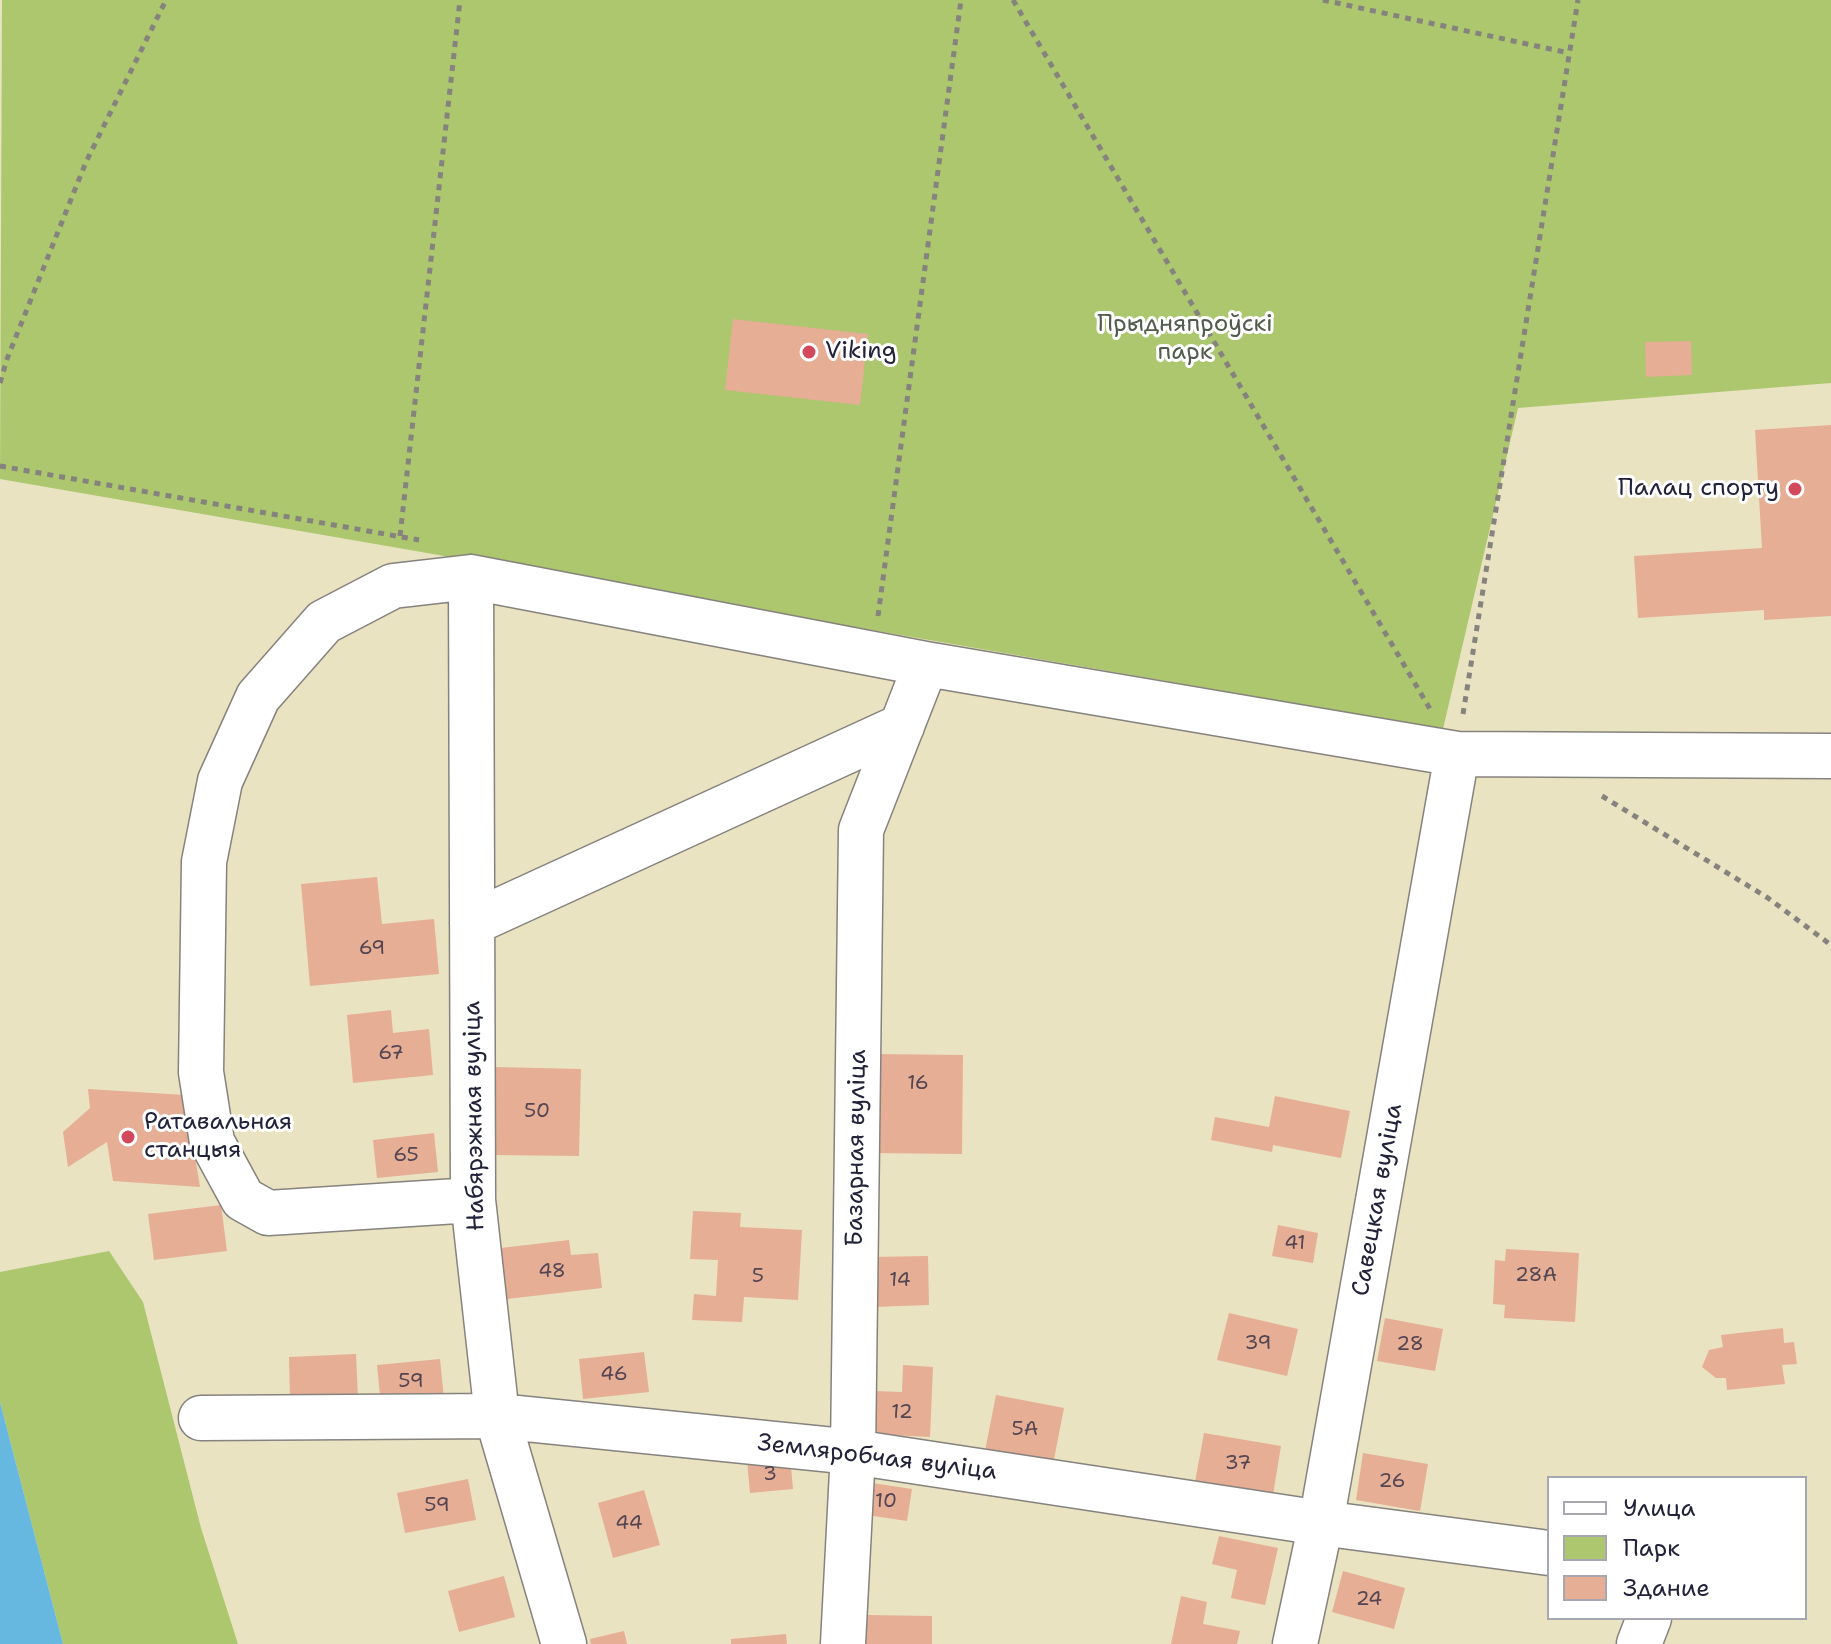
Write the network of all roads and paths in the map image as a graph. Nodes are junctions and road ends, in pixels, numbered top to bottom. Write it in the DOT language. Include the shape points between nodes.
graph roads {
  1 [pos="166,0"];
  2 [pos="460,0"];
  3 [pos="961,0"];
  4 [pos="1013,0"];
  5 [pos="1323,0"];
  6 [pos="1578,0"];
  7 [pos="1569,53"];
  8 [pos="0,383"];
  9 [pos="400,536"];
  10 [pos="471,577"];
  11 [pos="877,621"];
  12 [pos="926,664"];
  13 [pos="902,726"];
  14 [pos="1457,754"];
  15 [pos="1831,756"];
  16 [pos="1588,790"];
  17 [pos="472,923"];
  18 [pos="1831,945"];
  19 [pos="473,1200"];
  20 [pos="497,1416"];
  21 [pos="201,1418"];
  22 [pos="853,1452"];
  23 [pos="1321,1523"];
  24 [pos="1547,1553"];
  25 [pos="1648,1620"];
  26 [pos="564,1644"];
  27 [pos="843,1644"];
  28 [pos="1295,1644"];
  29 [pos="1639,1644"];
  1 -- 8 [label="path" via="86,162"];
  2 -- 9 [label="path"];
  3 -- 11 [label="path"];
  4 -- 14 [label="path"];
  5 -- 7 [label="path"];
  6 -- 7 [label="path"];
  7 -- 14 [label="path"];
  10 -- 12 [label="street"];
  10 -- 17 [label="street, Набярэжная вуліца"];
  10 -- 19 [label="street" via="393,586 324,622 258,697 220,781 204,862 201,1072 212,1142 243,1199 268,1213"];
  12 -- 13 [label="street, Базарная вуліца"];
  12 -- 14 [label="street"];
  13 -- 17 [label="street"];
  13 -- 22 [label="street, Базарная вуліца" via="861,830"];
  14 -- 15 [label="street"];
  14 -- 23 [label="street, Савецкая вуліца"];
  16 -- 18 [label="path" via="1768,898"];
  17 -- 19 [label="street, Набярэжная вуліца"];
  19 -- 20 [label="street, Набярэжная вуліца"];
  20 -- 21 [label="street, Земляробчая вуліца"];
  20 -- 22 [label="street, Земляробчая вуліца"];
  20 -- 26 [label="street, Набярэжная вуліца"];
  22 -- 23 [label="street, Земляробчая вуліца"];
  22 -- 27 [label="street, Базарная вуліца"];
  23 -- 24 [label="street, Земляробчая вуліца"];
  23 -- 28 [label="street, Савецкая вуліца"];
  25 -- 29 [label="street"];
}
